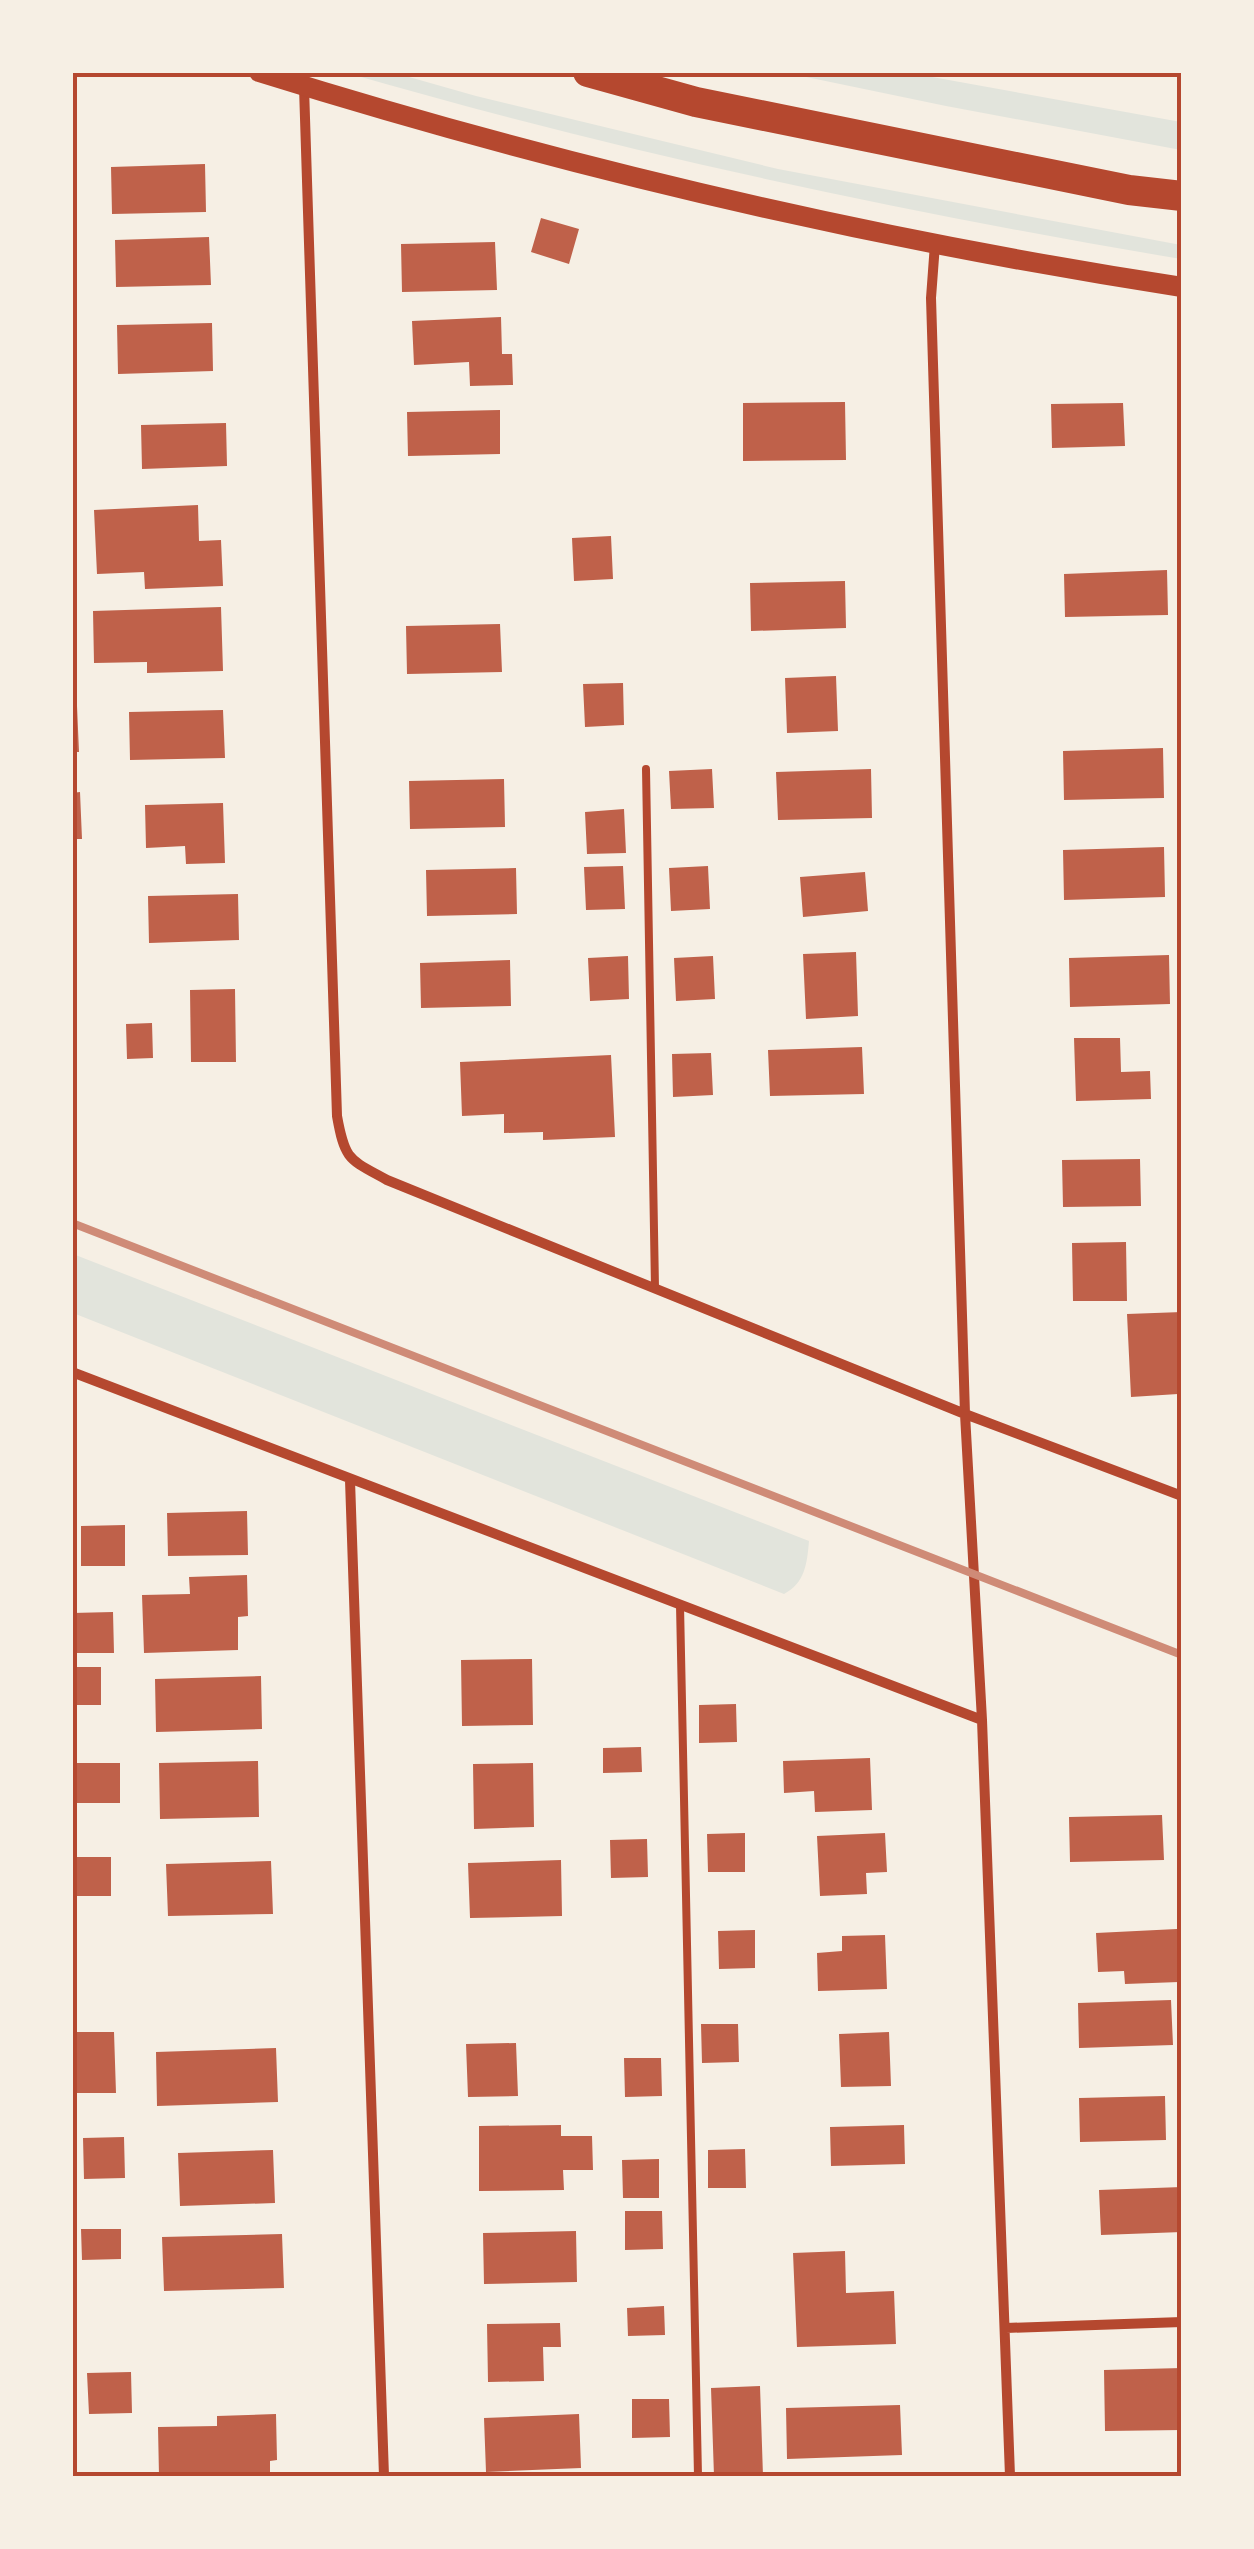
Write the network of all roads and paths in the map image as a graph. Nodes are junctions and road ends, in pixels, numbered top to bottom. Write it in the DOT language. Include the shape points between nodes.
graph roads {
  1 [pos="258,72"];
  2 [pos="588,72"];
  3 [pos="304,86"];
  4 [pos="1182,196"];
  5 [pos="935,244"];
  6 [pos="1182,287"];
  7 [pos="646,769"];
  8 [pos="655,1288"];
  9 [pos="72,1372"];
  10 [pos="965,1414"];
  11 [pos="350,1480"];
  12 [pos="1182,1496"];
  13 [pos="680,1606"];
  14 [pos="982,1720"];
  15 [pos="1182,2322"];
  16 [pos="1006,2328"];
  17 [pos="384,2476"];
  18 [pos="698,2476"];
  19 [pos="1010,2476"];
  1 -- 3 [label="main road"];
  2 -- 4 [label="highway" via="714,106"];
  3 -- 5 [label="main road" via="534,152"];
  3 -- 8 [label="street" via="341,1140 350,1159 387,1180"];
  5 -- 6 [label="main road"];
  5 -- 10 [label="street" via="932,338"];
  7 -- 8 [label="lane"];
  8 -- 10 [label="street"];
  9 -- 11 [label="street"];
  10 -- 12 [label="street"];
  10 -- 14 [label="street"];
  11 -- 13 [label="street"];
  11 -- 17 [label="street"];
  13 -- 14 [label="street"];
  13 -- 18 [label="lane"];
  14 -- 16 [label="street"];
  15 -- 16 [label="street"];
  16 -- 19 [label="street"];
}
